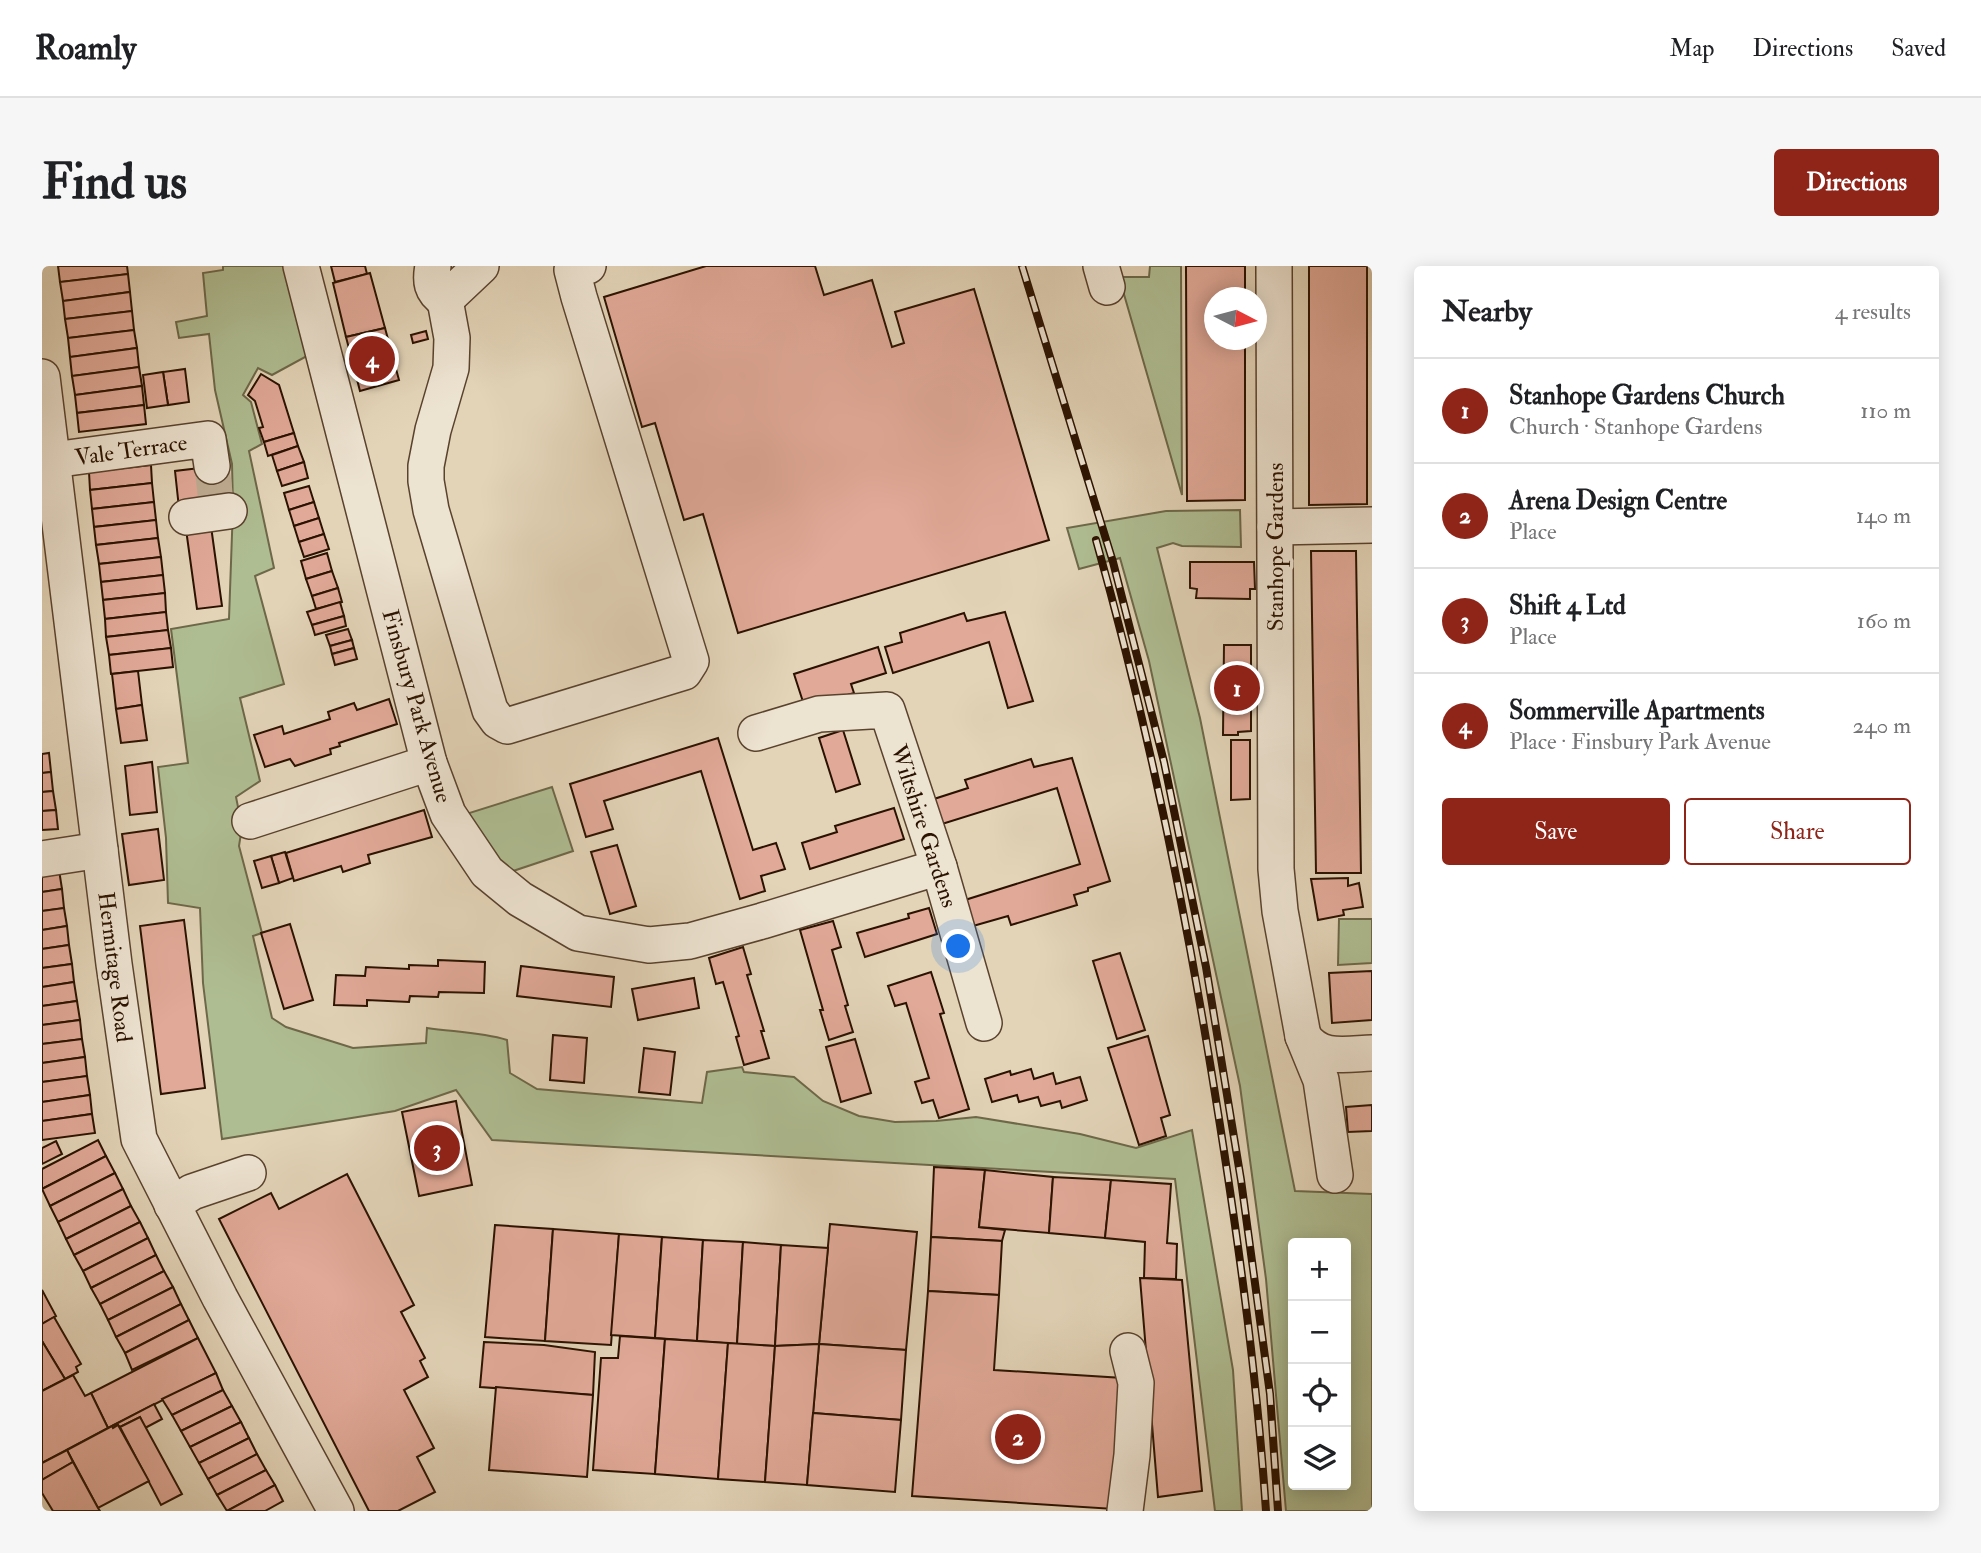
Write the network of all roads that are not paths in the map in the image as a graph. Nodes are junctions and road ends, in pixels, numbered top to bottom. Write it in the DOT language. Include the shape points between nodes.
graph roads {
  1 [pos="301,266"];
  2 [pos="433,266"];
  3 [pos="481,266"];
  4 [pos="588,266"];
  5 [pos="1274,266"];
  6 [pos="445,300"];
  7 [pos="42,377"];
  8 [pos="210,453"];
  9 [pos="53,460"];
  10 [pos="1372,526"];
  11 [pos="1275,527"];
  12 [pos="756,733"];
  13 [pos="429,763"];
  14 [pos="250,821"];
  15 [pos="100,850"];
  16 [pos="42,859"];
  17 [pos="939,867"];
  18 [pos="984,1023"];
  19 [pos="1303,1036"];
  20 [pos="1372,1053"];
  21 [pos="248,1173"];
  22 [pos="1335,1175"];
  23 [pos="172,1205"];
  24 [pos="1128,1351"];
  25 [pos="336,1511"];
  26 [pos="1125,1511"];
  1 -- 13 [label="street, Finsbury Park Avenue"];
  2 -- 6 [label="street" via="430,279 436,294"];
  3 -- 6 [label="street"];
  4 -- 6 [label="street" via="572,270 691,661 684,672 507,726 490,710 426,481 448,429 452,338"];
  5 -- 11 [label="street, Stanhope Gardens"];
  7 -- 9 [label="street, Hermitage Road"];
  8 -- 9 [label="street, Vale Terrace"];
  9 -- 15 [label="street, Hermitage Road"];
  10 -- 11 [label="street"];
  11 -- 19 [label="street, Stanhope Gardens" via="1276,869"];
  12 -- 17 [label="street, Wiltshire Gardens" via="819,714 887,710"];
  13 -- 14 [label="street"];
  13 -- 17 [label="street, Finsbury Park Avenue" via="448,814 487,872 520,899 578,933 649,944 690,941"];
  15 -- 16 [label="street"];
  15 -- 23 [label="street, Hermitage Road" via="136,1128 141,1147"];
  17 -- 18 [label="street, Wiltshire Gardens"];
  19 -- 20 [label="street" via="1321,1053"];
  19 -- 22 [label="street, Stanhope Gardens" via="1321,1080"];
  21 -- 23 [label="street" via="192,1192"];
  23 -- 25 [label="street, Hermitage Road"];
  24 -- 26 [label="street" via="1136,1383"];
}
